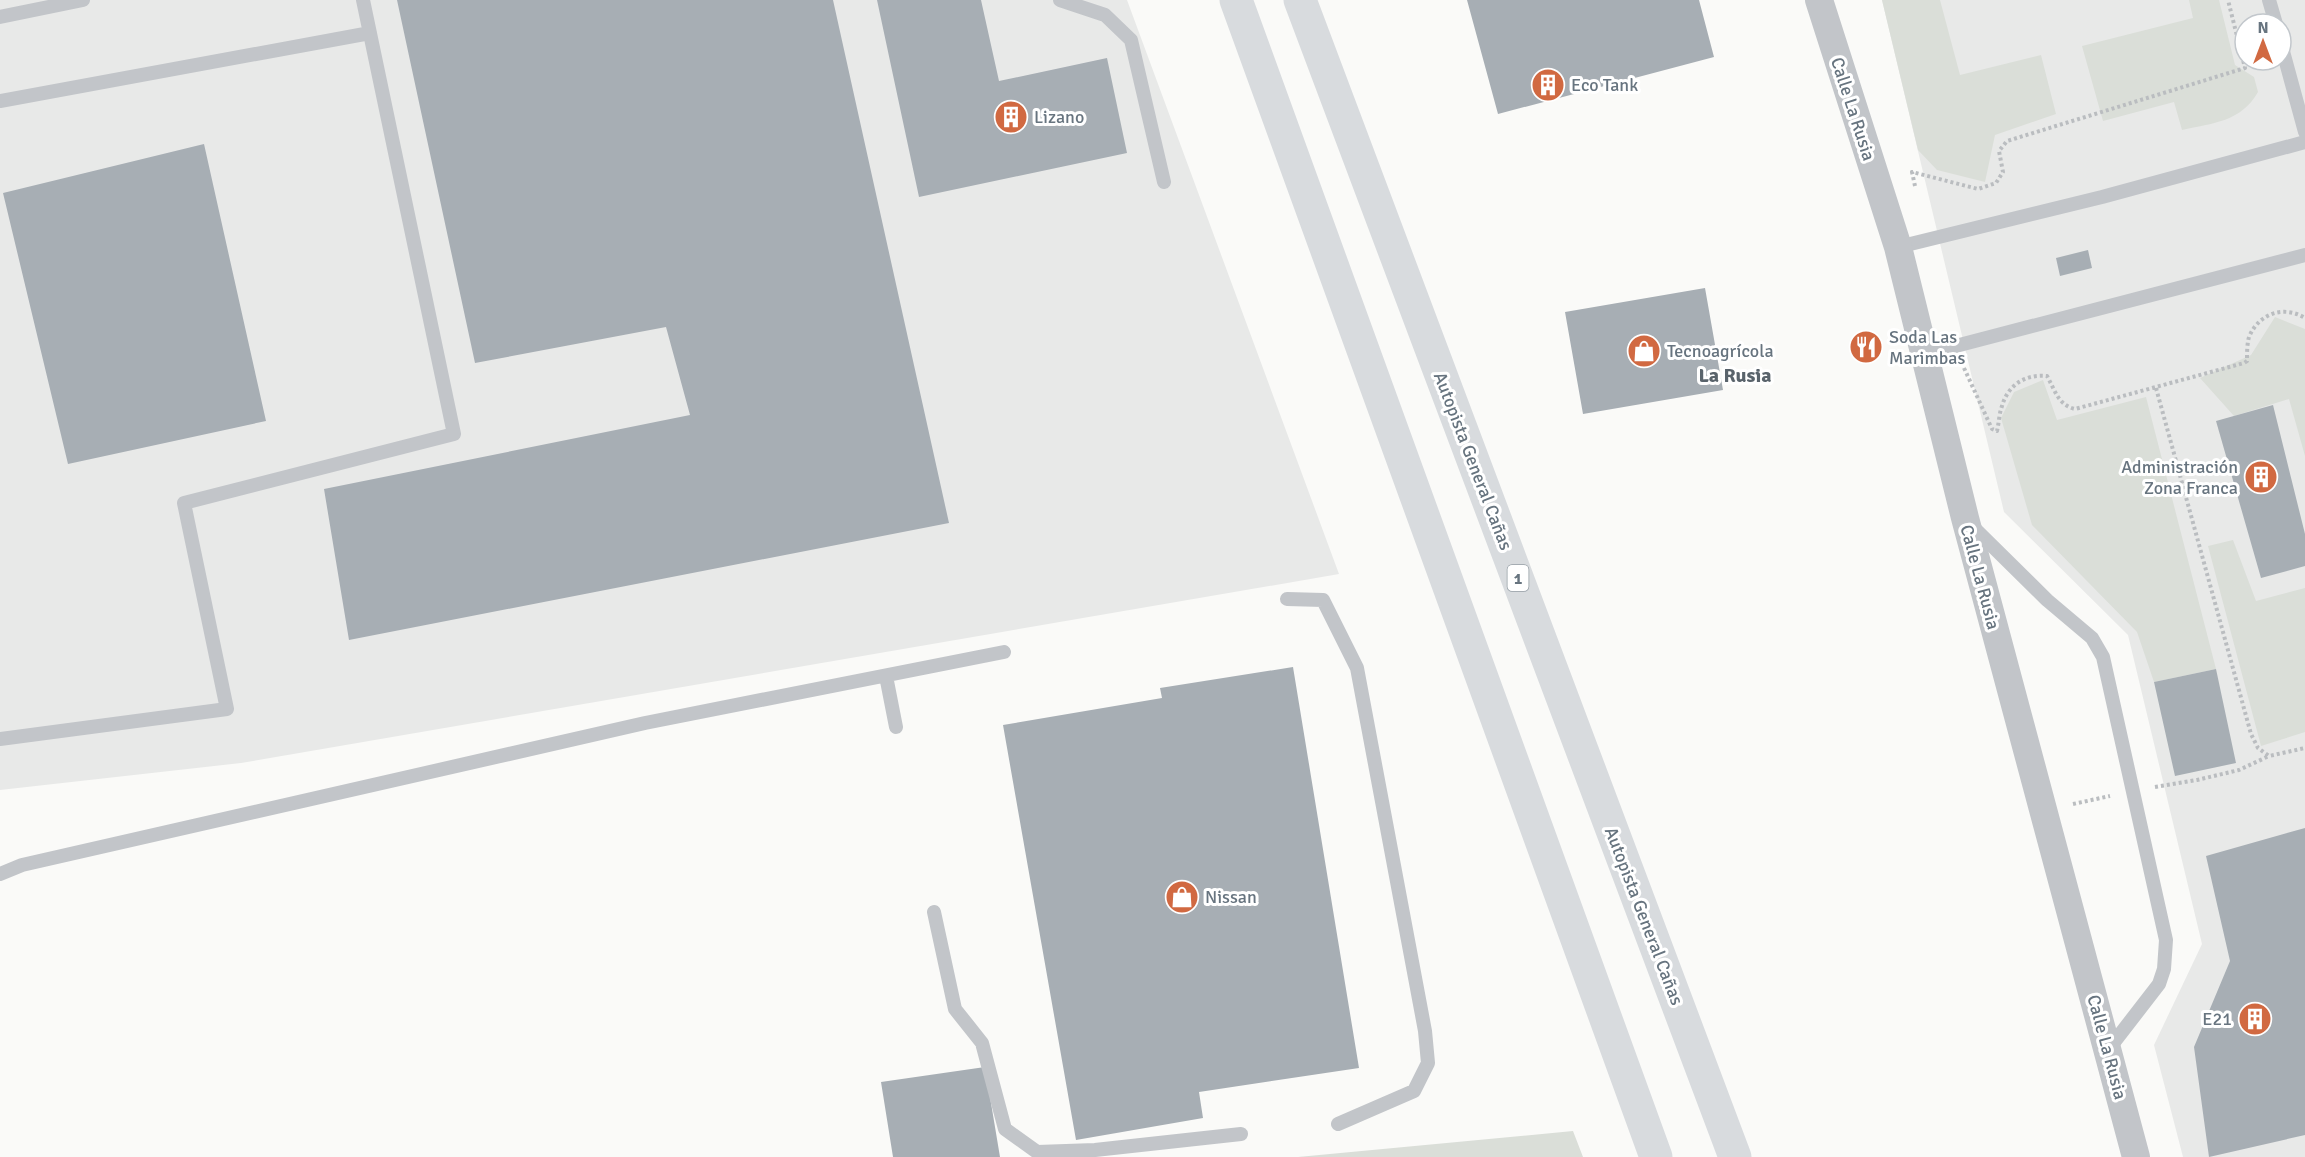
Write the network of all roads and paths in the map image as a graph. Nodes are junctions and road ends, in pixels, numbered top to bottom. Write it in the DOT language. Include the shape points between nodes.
graph roads {
  1 [pos="83,0"];
  2 [pos="363,0"];
  3 [pos="1060,0"];
  4 [pos="1236,0"];
  5 [pos="1300,0"];
  6 [pos="1819,0"];
  7 [pos="2228,0"];
  8 [pos="0,17"];
  9 [pos="370,33"];
  10 [pos="2289,72"];
  11 [pos="0,101"];
  12 [pos="2305,132"];
  13 [pos="2305,142"];
  14 [pos="1164,182"];
  15 [pos="1927,239"];
  16 [pos="1898,247"];
  17 [pos="2305,255"];
  18 [pos="2305,318"];
  19 [pos="1954,346"];
  20 [pos="1925,354"];
  21 [pos="2156,388"];
  22 [pos="1965,518"];
  23 [pos="1287,599"];
  24 [pos="1004,652"];
  25 [pos="886,676"];
  26 [pos="896,727"];
  27 [pos="0,739"];
  28 [pos="2305,748"];
  29 [pos="2269,756"];
  30 [pos="2131,791"];
  31 [pos="2043,811"];
  32 [pos="0,874"];
  33 [pos="934,912"];
  34 [pos="2108,1050"];
  35 [pos="1338,1124"];
  36 [pos="1241,1134"];
  37 [pos="1656,1157"];
  38 [pos="1735,1157"];
  39 [pos="2136,1157"];
  1 -- 8 [label="lane"];
  2 -- 9 [label="lane"];
  3 -- 14 [label="lane" via="1105,15 1131,40"];
  4 -- 37 [label="highway"];
  5 -- 38 [label="highway, Autopista General Cañas / 1"];
  6 -- 16 [label="street, Calle La Rusia"];
  7 -- 15 [label="path" via="2245,68 2007,141 1999,152 2003,172 1996,183 1978,189 1912,172"];
  9 -- 11 [label="lane"];
  9 -- 27 [label="lane" via="454,434 184,502 227,709"];
  10 -- 12 [label="lane"];
  13 -- 15 [label="lane"];
  15 -- 16 [label="lane"];
  16 -- 20 [label="street, Calle La Rusia"];
  17 -- 19 [label="lane"];
  18 -- 21 [label="path" via="2295,312 2270,313 2259,321 2249,337 2247,361"];
  19 -- 20 [label="lane"];
  19 -- 21 [label="path" via="1994,431 1998,429 2001,406 2024,377 2047,376 2059,401 2075,409"];
  20 -- 22 [label="street, Calle La Rusia"];
  21 -- 29 [label="path" via="2251,734 2258,748"];
  22 -- 30 [label="lane" via="2047,600 2092,638 2103,657"];
  22 -- 31 [label="street, Calle La Rusia"];
  23 -- 35 [label="lane" via="1323,600 1357,668 1425,1031 1428,1063 1414,1090"];
  24 -- 25 [label="lane"];
  25 -- 26 [label="lane"];
  25 -- 32 [label="lane" via="645,723 22,865"];
  28 -- 29 [label="path"];
  29 -- 30 [label="path" via="2239,770"];
  30 -- 31 [label="path"];
  30 -- 34 [label="lane" via="2166,940 2164,969 2159,984"];
  31 -- 34 [label="street, Calle La Rusia"];
  33 -- 36 [label="lane" via="955,1009 982,1043 1005,1129 1037,1152 1095,1150"];
  34 -- 39 [label="street, Calle La Rusia"];
}
